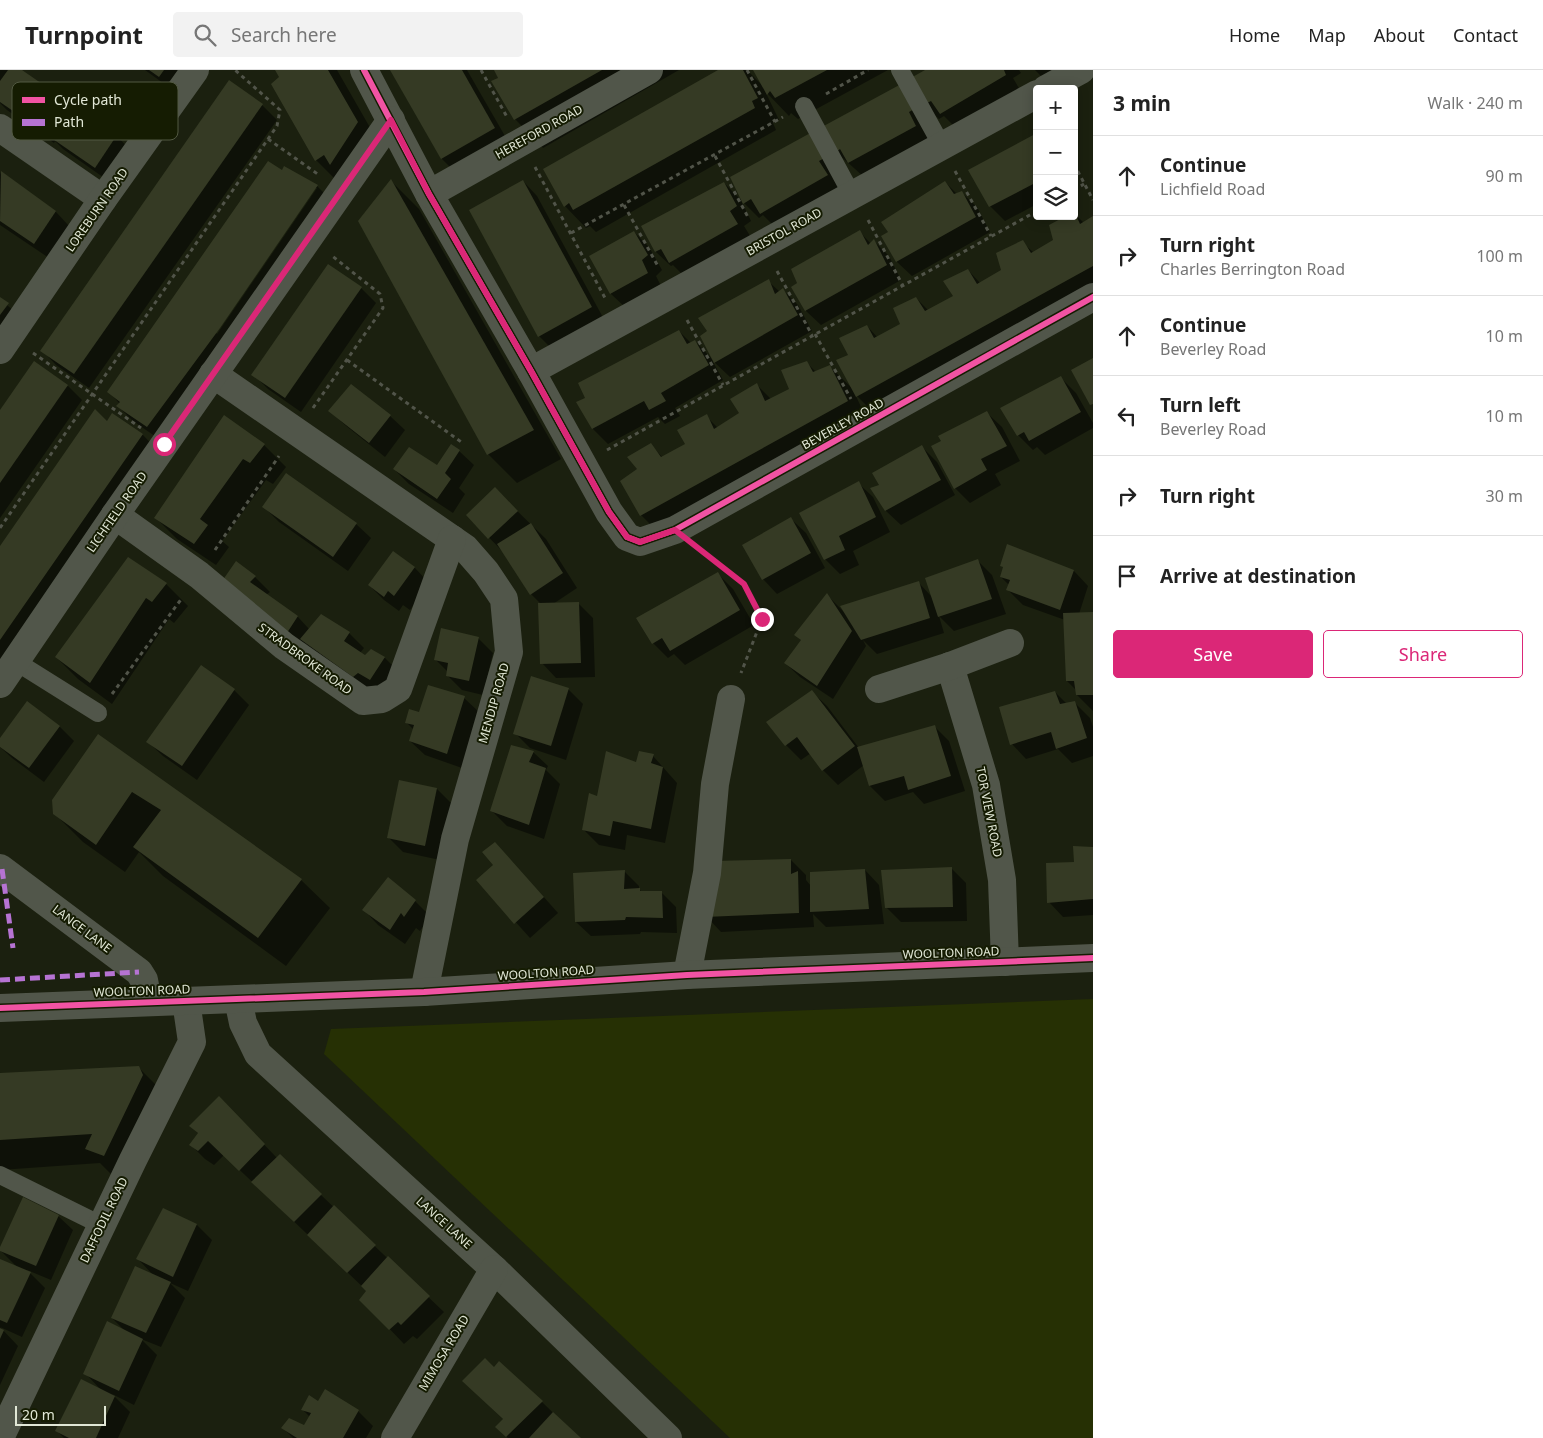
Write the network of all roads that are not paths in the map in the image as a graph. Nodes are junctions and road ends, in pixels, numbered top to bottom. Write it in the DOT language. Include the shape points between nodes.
graph roads {
  1 [pos="195,70"];
  2 [pos="364,70"];
  3 [pos="649,70"];
  4 [pos="900,70"];
  5 [pos="1081,70"];
  6 [pos="1053,85"];
  7 [pos="178,94"];
  8 [pos="1033,96"];
  9 [pos="804,106"];
  10 [pos="391,120"];
  11 [pos="0,128"];
  12 [pos="12,136"];
  13 [pos="18,140"];
  14 [pos="146,140"];
  15 [pos="942,146"];
  16 [pos="429,194"];
  17 [pos="853,194"];
  18 [pos="104,199"];
  19 [pos="1093,297"];
  20 [pos="5,343"];
  21 [pos="531,371"];
  22 [pos="213,374"];
  23 [pos="115,514"];
  24 [pos="452,539"];
  25 [pos="1010,643"];
  26 [pos="15,661"];
  27 [pos="950,666"];
  28 [pos="0,684"];
  29 [pos="879,689"];
  30 [pos="731,700"];
  31 [pos="98,713"];
  32 [pos="0,868"];
  33 [pos="1093,958"];
  34 [pos="1005,962"];
  35 [pos="687,975"];
  36 [pos="424,992"];
  37 [pos="238,999"];
  38 [pos="148,1001"];
  39 [pos="186,1001"];
  40 [pos="0,1008"];
  41 [pos="0,1175"];
  42 [pos="101,1225"];
  43 [pos="494,1269"];
  44 [pos="0,1438"];
  45 [pos="395,1438"];
  46 [pos="668,1438"];
  1 -- 7 [label="street, LOREBURN ROAD"];
  2 -- 10 [label="street, BEVERLEY ROAD"];
  3 -- 16 [label="street, HEREFORD ROAD"];
  4 -- 15 [label="lane"];
  5 -- 6 [label="street"];
  8 -- 15 [label="street, BRISTOL ROAD"];
  9 -- 17 [label="lane"];
  10 -- 16 [label="street, BEVERLEY ROAD"];
  10 -- 22 [label="street, LICHFIELD ROAD"];
  11 -- 12 [label="street"];
  13 -- 18 [label="street"];
  14 -- 18 [label="street, LOREBURN ROAD"];
  15 -- 17 [label="street, BRISTOL ROAD"];
  16 -- 21 [label="street, BEVERLEY ROAD"];
  17 -- 21 [label="street, BRISTOL ROAD"];
  18 -- 20 [label="street, LOREBURN ROAD"];
  19 -- 21 [label="street, BEVERLEY ROAD" via="675,530 640,542 627,537 609,512"];
  22 -- 23 [label="street, LICHFIELD ROAD"];
  22 -- 24 [label="street, MENDIP ROAD"];
  23 -- 24 [label="street, STRADBROKE ROAD" via="199,575 284,646 363,701 382,699 398,689"];
  23 -- 26 [label="street, LICHFIELD ROAD"];
  24 -- 36 [label="street, MENDIP ROAD" via="465,548 486,572 504,599 509,652 455,839"];
  25 -- 27 [label="street"];
  26 -- 28 [label="street, LICHFIELD ROAD"];
  26 -- 31 [label="lane"];
  27 -- 29 [label="street"];
  27 -- 34 [label="street, TOR VIEW ROAD" via="986,785 1002,880"];
  30 -- 35 [label="street" via="716,784 707,873"];
  32 -- 38 [label="street, LANCE LANE" via="139,972"];
  33 -- 34 [label="street, WOOLTON ROAD"];
  34 -- 35 [label="street, WOOLTON ROAD"];
  35 -- 36 [label="street, WOOLTON ROAD"];
  36 -- 37 [label="street, WOOLTON ROAD"];
  37 -- 39 [label="street, WOOLTON ROAD"];
  37 -- 43 [label="street, LANCE LANE" via="243,1023 258,1054"];
  38 -- 39 [label="street, WOOLTON ROAD"];
  38 -- 40 [label="street, WOOLTON ROAD"];
  39 -- 42 [label="street, DAFFODIL ROAD" via="192,1042"];
  41 -- 42 [label="lane"];
  42 -- 44 [label="street, DAFFODIL ROAD"];
  43 -- 45 [label="street, MIMOSA ROAD"];
  43 -- 46 [label="street, LANCE LANE"];
}
